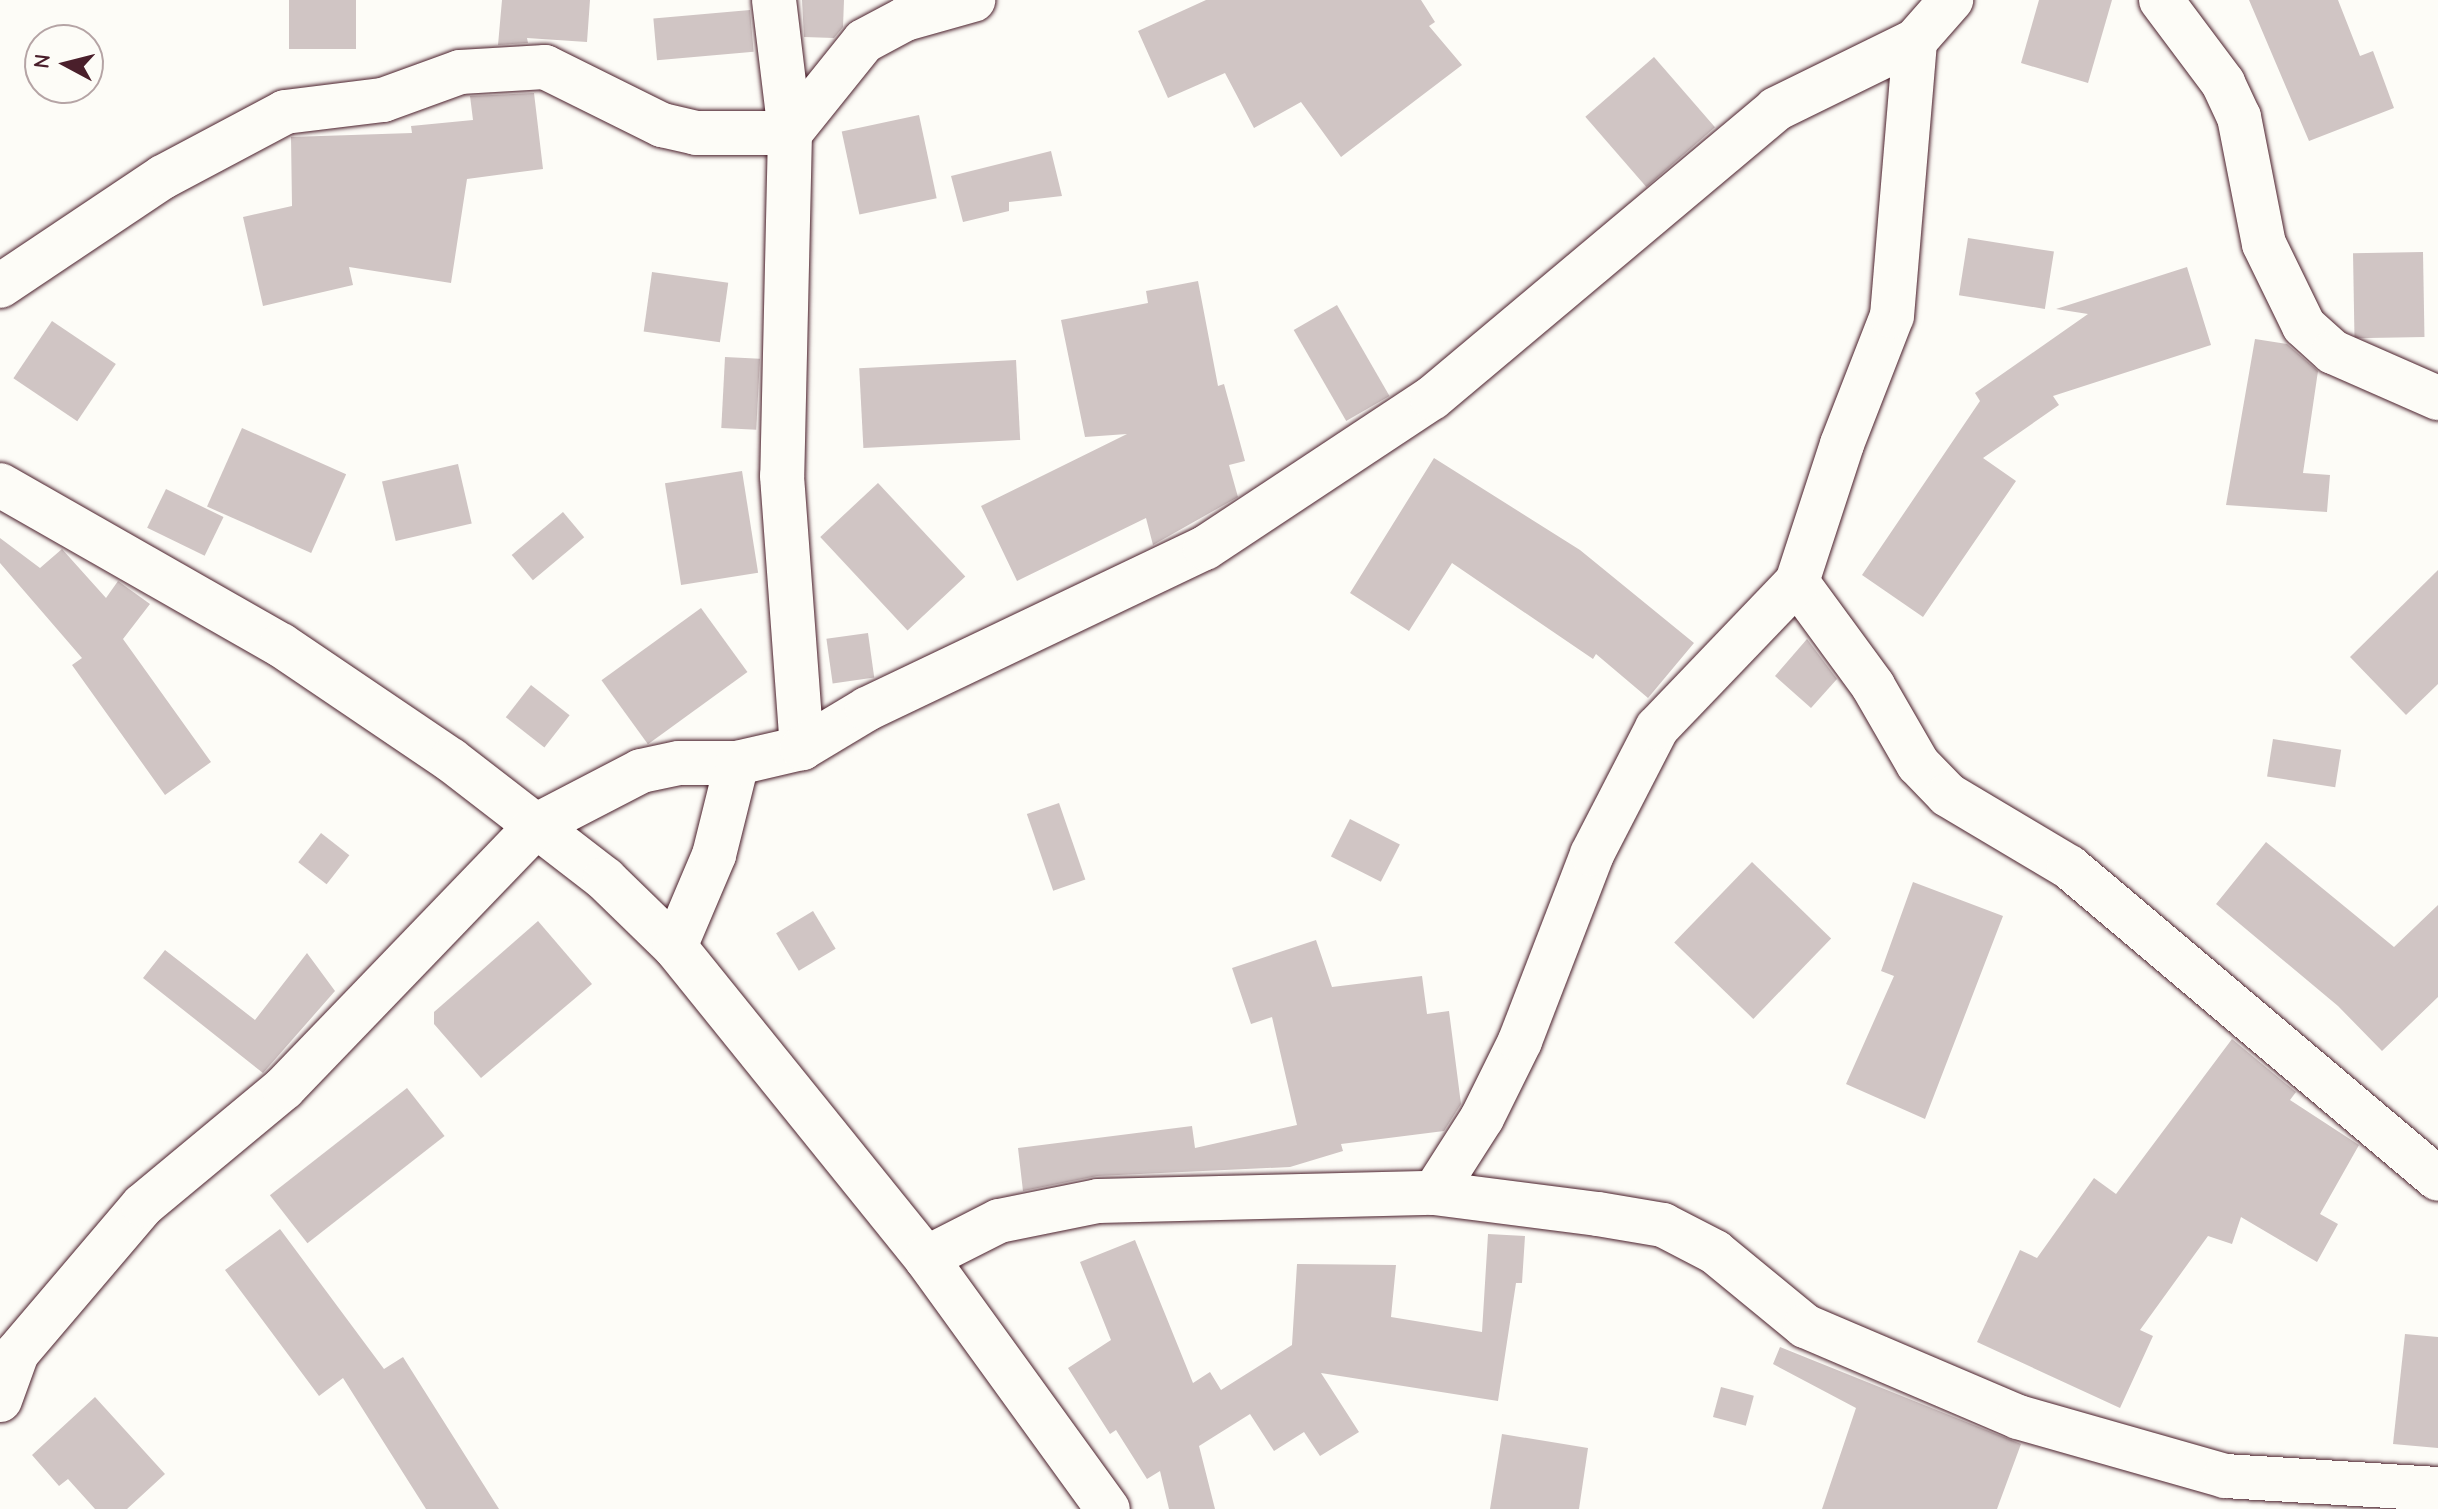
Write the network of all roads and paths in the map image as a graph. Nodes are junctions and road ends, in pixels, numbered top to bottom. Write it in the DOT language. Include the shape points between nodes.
graph roads {
  1 [pos="774,0"];
  2 [pos="973,0"];
  3 [pos="1951,0"];
  4 [pos="2161,0"];
  5 [pos="1915,41"];
  6 [pos="790,133"];
  7 [pos="0,286"];
  8 [pos="2438,398"];
  9 [pos="0,485"];
  10 [pos="1797,582"];
  11 [pos="802,748"];
  12 [pos="737,763"];
  13 [pos="537,825"];
  14 [pos="675,947"];
  15 [pos="2438,1179"];
  16 [pos="1434,1193"];
  17 [pos="926,1258"];
  18 [pos="0,1400"];
  19 [pos="2438,1489"];
  20 [pos="1108,1509"];
  1 -- 6 [label="street"];
  2 -- 6 [label="street" via="905,19 864,41"];
  3 -- 5 [label="street"];
  4 -- 8 [label="street" via="2223,83 2239,117 2264,244 2304,326 2333,352"];
  5 -- 10 [label="street" via="1892,316 1842,444"];
  5 -- 11 [label="street" via="1776,109 1432,398 1205,548 867,709"];
  6 -- 7 [label="street" via="696,133 662,125 545,67 460,72 383,100 285,112 163,177"];
  6 -- 11 [label="street" via="782,476"];
  9 -- 13 [label="street" via="281,645"];
  10 -- 15 [label="street" via="1873,686 1918,764 1948,795 2069,867"];
  10 -- 16 [label="street" via="1657,728 1592,854 1520,1041 1482,1118"];
  11 -- 12 [label="street"];
  12 -- 13 [label="street" via="679,763 641,771"];
  12 -- 14 [label="street" via="714,855"];
  13 -- 14 [label="street" via="605,879"];
  13 -- 18 [label="street" via="284,1088 143,1205 17,1353"];
  14 -- 17 [label="street"];
  16 -- 17 [label="street" via="1098,1201 999,1221"];
  16 -- 19 [label="street" via="1663,1225 1715,1252 1805,1326 2018,1417 2225,1476"];
  17 -- 20 [label="street"];
}
